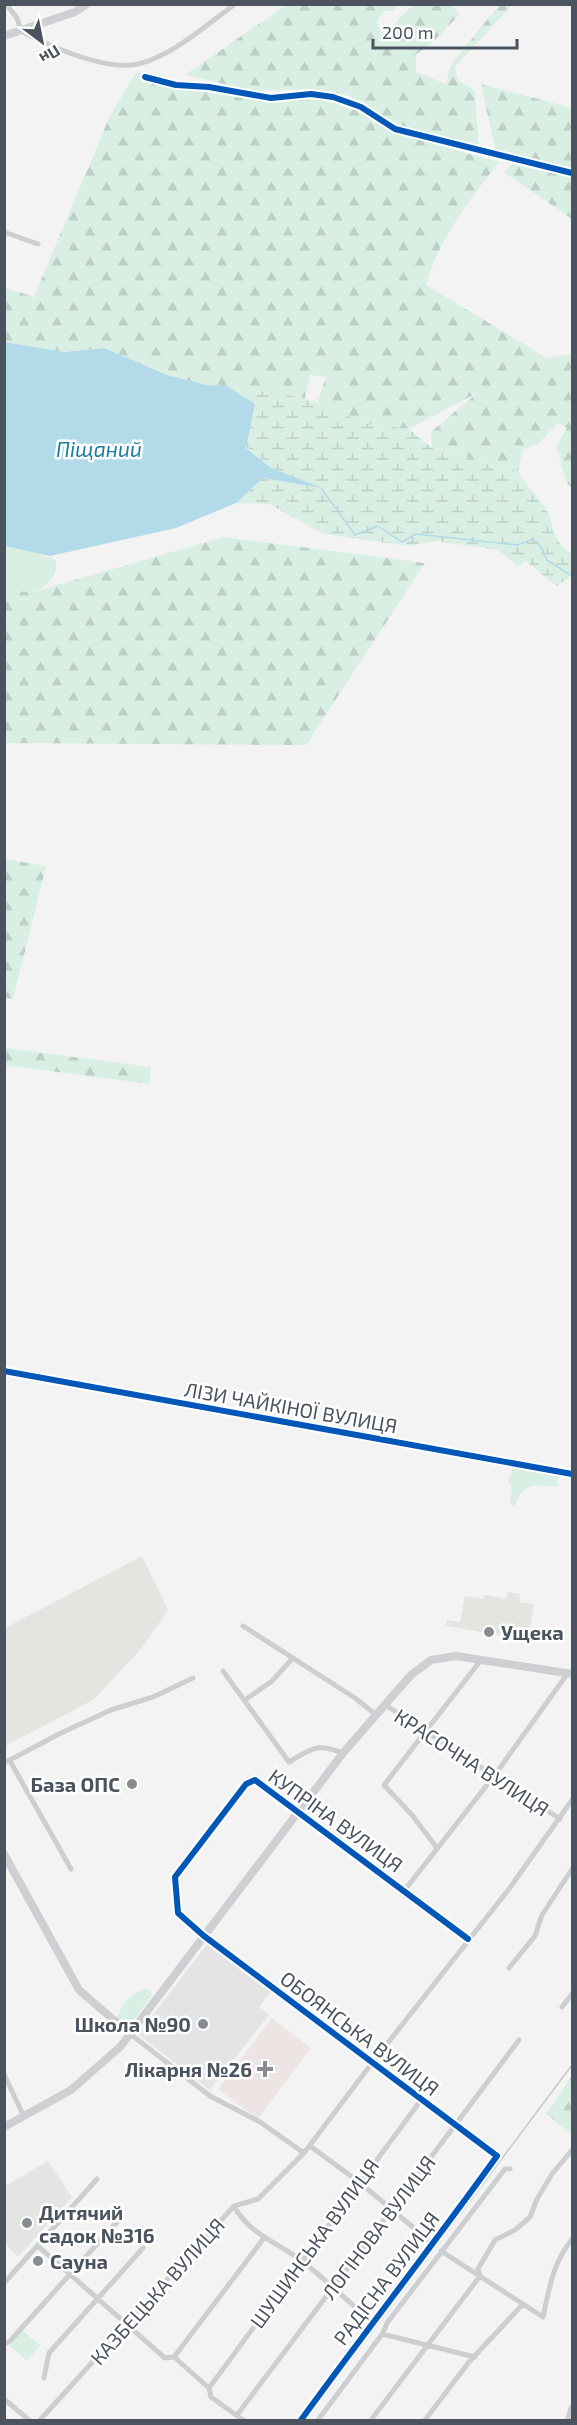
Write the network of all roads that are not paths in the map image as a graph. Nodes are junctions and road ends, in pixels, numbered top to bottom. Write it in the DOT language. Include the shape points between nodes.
graph roads {
  1 [pos="6,4"];
  2 [pos="87,4"];
  3 [pos="235,4"];
  4 [pos="21,31"];
  5 [pos="4,36"];
  6 [pos="145,77"];
  7 [pos="573,173"];
  8 [pos="4,232"];
  9 [pos="38,244"];
  10 [pos="4,1371"];
  11 [pos="573,1474"];
  12 [pos="243,1626"];
  13 [pos="292,1659"];
  14 [pos="481,1660"];
  15 [pos="223,1671"];
  16 [pos="570,1673"];
  17 [pos="193,1678"];
  18 [pos="245,1700"];
  19 [pos="384,1704"];
  20 [pos="375,1714"];
  21 [pos="426,1732"];
  22 [pos="343,1753"];
  23 [pos="7,1762"];
  24 [pos="494,1776"];
  25 [pos="573,1800"];
  26 [pos="571,1808"];
  27 [pos="298,1811"];
  28 [pos="560,1819"];
  29 [pos="437,1848"];
  30 [pos="4,1854"];
  31 [pos="71,1869"];
  32 [pos="573,1869"];
  33 [pos="404,1891"];
  34 [pos="204,1936"];
  35 [pos="468,1940"];
  36 [pos="509,1968"];
  37 [pos="573,1994"];
  38 [pos="562,2007"];
  39 [pos="129,2033"];
  40 [pos="519,2040"];
  41 [pos="372,2063"];
  42 [pos="4,2074"];
  43 [pos="421,2100"];
  44 [pos="24,2117"];
  45 [pos="455,2125"];
  46 [pos="4,2127"];
  47 [pos="310,2146"];
  48 [pos="573,2151"];
  49 [pos="304,2153"];
  50 [pos="497,2156"];
  51 [pos="510,2169"];
  52 [pos="97,2179"];
  53 [pos="359,2182"];
  54 [pos="234,2206"];
  55 [pos="392,2210"];
  56 [pos="117,2222"];
  57 [pos="264,2238"];
  58 [pos="573,2239"];
  59 [pos="433,2245"];
  60 [pos="38,2246"];
  61 [pos="143,2248"];
  62 [pos="441,2251"];
  63 [pos="301,2261"];
  64 [pos="71,2273"];
  65 [pos="480,2276"];
  66 [pos="4,2283"];
  67 [pos="332,2288"];
  68 [pos="98,2298"];
  69 [pos="523,2304"];
  70 [pos="372,2322"];
  71 [pos="127,2323"];
  72 [pos="382,2334"];
  73 [pos="4,2344"];
  74 [pos="427,2345"];
  75 [pos="174,2357"];
  76 [pos="475,2357"];
  77 [pos="45,2378"];
  78 [pos="209,2388"];
  79 [pos="4,2399"];
  80 [pos="237,2415"];
  81 [pos="29,2421"];
  82 [pos="40,2421"];
  83 [pos="243,2421"];
  84 [pos="301,2421"];
  85 [pos="318,2421"];
  86 [pos="371,2421"];
  87 [pos="425,2421"];
  1 -- 4 [label="street"];
  2 -- 4 [label="main road"];
  3 -- 4 [label="street" via="176,46 132,65 56,47"];
  4 -- 5 [label="main road"];
  6 -- 7 [label="street" via="271,98 311,94 333,97 361,107 395,129"];
  8 -- 9 [label="street"];
  10 -- 11 [label="street, ЛІЗИ ЧАЙКІНОЇ ВУЛИЦЯ"];
  12 -- 13 [label="street"];
  13 -- 18 [label="street" via="272,1681"];
  13 -- 20 [label="street"];
  14 -- 16 [label="main road, КУПРІНА ВУЛИЦЯ"];
  14 -- 19 [label="main road, КУПРІНА ВУЛИЦЯ" via="456,1656 431,1660"];
  14 -- 21 [label="street"];
  15 -- 18 [label="street"];
  16 -- 24 [label="street"];
  17 -- 23 [label="street" via="62,1732"];
  18 -- 22 [label="street" via="289,1762 324,1746"];
  19 -- 20 [label="main road, КУПРІНА ВУЛИЦЯ"];
  19 -- 21 [label="street, КРАСОЧНА ВУЛИЦЯ"];
  20 -- 22 [label="main road, КУПРІНА ВУЛИЦЯ"];
  21 -- 24 [label="street, КРАСОЧНА ВУЛИЦЯ"];
  21 -- 29 [label="street" via="384,1785"];
  22 -- 27 [label="main road, КУПРІНА ВУЛИЦЯ"];
  23 -- 31 [label="street"];
  24 -- 28 [label="street, КРАСОЧНА ВУЛИЦЯ"];
  24 -- 29 [label="street"];
  25 -- 26 [label="street"];
  26 -- 28 [label="street"];
  27 -- 33 [label="street, КУПРІНА ВУЛИЦЯ"];
  27 -- 34 [label="main road, КУПРІНА ВУЛИЦЯ"];
  27 -- 34 [label="street, КУПРІНА ВУЛИЦЯ" via="255,1780 246,1784 189,1858 175,1877 178,1912"];
  28 -- 35 [label="street"];
  29 -- 33 [label="street"];
  30 -- 39 [label="main road" via="79,1989"];
  32 -- 36 [label="street" via="542,1915 535,1936"];
  33 -- 35 [label="street, КУПРІНА ВУЛИЦЯ"];
  34 -- 39 [label="main road, КУПРІНА ВУЛИЦЯ"];
  34 -- 41 [label="street, ОБОЯНСЬКА ВУЛИЦЯ"];
  35 -- 41 [label="street"];
  37 -- 38 [label="street"];
  39 -- 44 [label="main road, КУПРІНА ВУЛИЦЯ" via="86,2079"];
  39 -- 49 [label="street" via="210,2096 260,2122"];
  40 -- 45 [label="street, ЛОГІНОВА ВУЛИЦЯ"];
  41 -- 43 [label="street, ОБОЯНСЬКА ВУЛИЦЯ"];
  41 -- 47 [label="street"];
  42 -- 44 [label="street"];
  43 -- 45 [label="street, ОБОЯНСЬКА ВУЛИЦЯ"];
  43 -- 53 [label="street, ШУШИНСЬКА ВУЛИЦЯ"];
  44 -- 46 [label="main road, КУПРІНА ВУЛИЦЯ"];
  45 -- 50 [label="street, ОБОЯНСЬКА ВУЛИЦЯ"];
  45 -- 55 [label="street, ЛОГІНОВА ВУЛИЦЯ"];
  47 -- 49 [label="street"];
  47 -- 53 [label="street"];
  48 -- 65 [label="street" via="552,2174 530,2217 495,2240 478,2269"];
  49 -- 54 [label="street" via="258,2199"];
  50 -- 59 [label="street, РАДІСНА ВУЛИЦЯ"];
  51 -- 62 [label="street, РАДІСНА ВУЛИЦЯ" via="505,2169"];
  52 -- 60 [label="street"];
  53 -- 55 [label="street"];
  53 -- 63 [label="street, ШУШИНСЬКА ВУЛИЦЯ"];
  54 -- 57 [label="street"];
  54 -- 71 [label="street, КАЗБЕЦЬКА ВУЛИЦЯ"];
  55 -- 59 [label="street"];
  55 -- 67 [label="street, ЛОГІНОВА ВУЛИЦЯ"];
  56 -- 64 [label="street"];
  57 -- 63 [label="street"];
  57 -- 75 [label="street"];
  58 -- 69 [label="street" via="553,2271 543,2317"];
  59 -- 70 [label="street, РАДІСНА ВУЛИЦЯ"];
  60 -- 64 [label="street"];
  60 -- 66 [label="street"];
  61 -- 68 [label="street"];
  62 -- 65 [label="street"];
  62 -- 72 [label="street, РАДІСНА ВУЛИЦЯ"];
  63 -- 67 [label="street"];
  63 -- 78 [label="street, ШУШИНСЬКА ВУЛИЦЯ"];
  64 -- 68 [label="street"];
  64 -- 73 [label="street"];
  65 -- 69 [label="street"];
  65 -- 74 [label="street"];
  67 -- 70 [label="street"];
  67 -- 80 [label="street, ЛОГІНОВА ВУЛИЦЯ"];
  68 -- 71 [label="street"];
  68 -- 77 [label="street" via="49,2353"];
  69 -- 76 [label="street"];
  70 -- 84 [label="street, РАДІСНА ВУЛИЦЯ"];
  71 -- 75 [label="street" via="165,2358"];
  71 -- 82 [label="street, КАЗБЕЦЬКА ВУЛИЦЯ"];
  72 -- 74 [label="street"];
  72 -- 85 [label="street, РАДІСНА ВУЛИЦЯ"];
  74 -- 76 [label="street"];
  74 -- 86 [label="street"];
  75 -- 78 [label="street"];
  76 -- 87 [label="street"];
  78 -- 80 [label="street" via="211,2397"];
  79 -- 81 [label="street"];
  80 -- 83 [label="street"];
}
